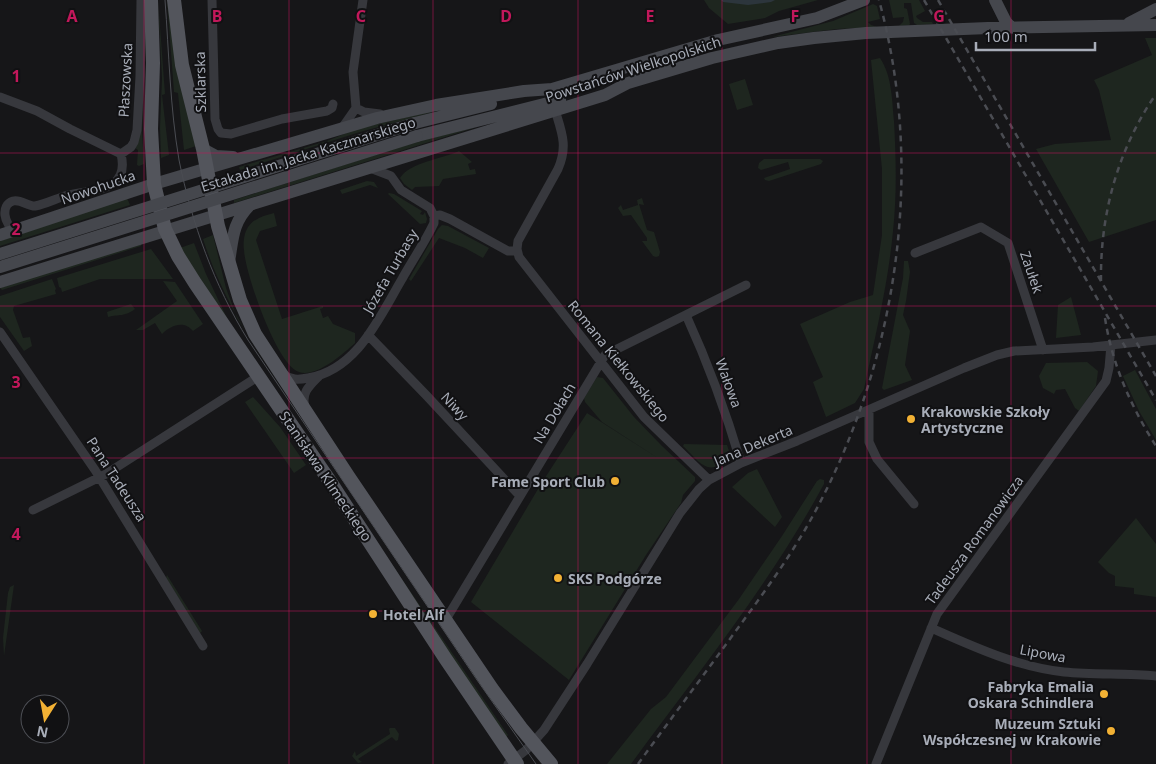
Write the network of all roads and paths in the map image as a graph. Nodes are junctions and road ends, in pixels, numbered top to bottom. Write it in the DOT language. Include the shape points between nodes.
graph roads {
  1 [pos="141,0"];
  2 [pos="151,0"];
  3 [pos="174,0"];
  4 [pos="212,0"];
  5 [pos="363,0"];
  6 [pos="864,0"];
  7 [pos="995,0"];
  8 [pos="1156,9"];
  9 [pos="1122,25"];
  10 [pos="1156,25"];
  11 [pos="1011,27"];
  12 [pos="628,83"];
  13 [pos="552,89"];
  14 [pos="0,97"];
  15 [pos="333,104"];
  16 [pos="356,108"];
  17 [pos="555,110"];
  18 [pos="393,115"];
  19 [pos="342,128"];
  20 [pos="416,129"];
  21 [pos="203,149"];
  22 [pos="121,154"];
  23 [pos="241,158"];
  24 [pos="398,159"];
  25 [pos="370,168"];
  26 [pos="207,169"];
  27 [pos="391,176"];
  28 [pos="154,184"];
  29 [pos="250,205"];
  30 [pos="216,214"];
  31 [pos="434,216"];
  32 [pos="165,229"];
  33 [pos="15,230"];
  34 [pos="0,235"];
  35 [pos="517,252"];
  36 [pos="915,253"];
  37 [pos="0,254"];
  38 [pos="229,262"];
  39 [pos="0,267"];
  40 [pos="0,282"];
  41 [pos="746,285"];
  42 [pos="686,315"];
  43 [pos="0,332"];
  44 [pos="368,336"];
  45 [pos="1156,340"];
  46 [pos="1111,345"];
  47 [pos="1044,350"];
  48 [pos="600,362"];
  49 [pos="279,371"];
  50 [pos="259,376"];
  51 [pos="319,376"];
  52 [pos="869,411"];
  53 [pos="306,412"];
  54 [pos="741,463"];
  55 [pos="100,478"];
  56 [pos="709,480"];
  57 [pos="520,496"];
  58 [pos="914,504"];
  59 [pos="33,510"];
  60 [pos="445,621"];
  61 [pos="931,628"];
  62 [pos="203,646"];
  63 [pos="1156,676"];
  64 [pos="534,743"];
  65 [pos="513,763"];
  66 [pos="552,764"];
  67 [pos="876,764"];
  1 -- 22 [label="street, Płaszowska" via="136,130 131,148"];
  2 -- 28 [label="main road, Stanisława Klimeckiego"];
  3 -- 21 [label="main road, Stanisława Klimeckiego" via="182,65"];
  4 -- 15 [label="street, Szklarska" via="215,119 221,132 231,134 282,119 327,111"];
  5 -- 16 [label="street" via="353,72"];
  6 -- 13 [label="main road, Powstańców Wielkopolskich" via="817,18 718,40"];
  7 -- 11 [label="main road"];
  8 -- 9 [label="main road"];
  9 -- 10 [label="main road, Powstańców Wielkopolskich"];
  9 -- 11 [label="main road, Powstańców Wielkopolskich"];
  11 -- 12 [label="main road, Powstańców Wielkopolskich" via="866,33 778,43 712,58"];
  12 -- 17 [label="main road, Powstańców Wielkopolskich" via="605,95"];
  12 -- 20 [label="main road, Estakada im. Jacka Kaczmarskiego"];
  13 -- 18 [label="main road, Powstańców Wielkopolskich" via="436,105"];
  13 -- 20 [label="main road, Estakada im. Jacka Kaczmarskiego"];
  14 -- 22 [label="street" via="37,110"];
  16 -- 18 [label="street" via="370,114"];
  16 -- 19 [label="street"];
  17 -- 24 [label="main road, Powstańców Wielkopolskich"];
  17 -- 35 [label="street" via="563,138 563,157 518,241"];
  18 -- 19 [label="main road, Powstańców Wielkopolskich"];
  19 -- 23 [label="main road, Powstańców Wielkopolskich"];
  20 -- 37 [label="main road, Estakada im. Jacka Kaczmarskiego, bridge"];
  20 -- 39 [label="main road, Estakada im. Jacka Kaczmarskiego, bridge"];
  21 -- 23 [label="main road" via="216,156"];
  21 -- 26 [label="main road, Stanisława Klimeckiego"];
  22 -- 33 [label="street" via="122,172 112,185 34,206 16,200 7,204 4,217 8,226"];
  23 -- 26 [label="main road, Powstańców Wielkopolskich"];
  24 -- 25 [label="main road, Powstańców Wielkopolskich"];
  24 -- 27 [label="street"];
  25 -- 27 [label="street"];
  25 -- 29 [label="main road, Powstańców Wielkopolskich"];
  26 -- 28 [label="main road, Nowohucka"];
  26 -- 30 [label="main road, Stanisława Klimeckiego"];
  27 -- 31 [label="street" via="401,190 430,208"];
  28 -- 32 [label="main road, Stanisława Klimeckiego"];
  28 -- 33 [label="main road, Nowohucka"];
  29 -- 30 [label="main road, Powstańców Wielkopolskich"];
  29 -- 38 [label="main road" via="235,226"];
  30 -- 32 [label="main road, Powstańców Wielkopolskich"];
  30 -- 38 [label="main road, Stanisława Klimeckiego"];
  31 -- 35 [label="street" via="450,219 508,251"];
  31 -- 44 [label="street, Józefa Turbasy" via="434,223"];
  32 -- 40 [label="main road"];
  32 -- 50 [label="main road, Stanisława Klimeckiego" via="184,266"];
  33 -- 34 [label="main road, Nowohucka"];
  35 -- 48 [label="street, Romana Kiełkowskiego"];
  36 -- 47 [label="street, Zaułek" via="981,227 1008,243"];
  38 -- 49 [label="main road, Stanisława Klimeckiego" via="240,300 255,334"];
  41 -- 42 [label="street, Na Dołach"];
  42 -- 48 [label="street, Na Dołach" via="607,354"];
  42 -- 54 [label="street, Wałowa" via="717,390"];
  43 -- 55 [label="street, Pana Tadeusza"];
  44 -- 51 [label="street, Józefa Turbasy" via="347,360"];
  44 -- 57 [label="street, Niwy"];
  45 -- 46 [label="street, Jana Dekerta"];
  46 -- 47 [label="street, Jana Dekerta"];
  46 -- 61 [label="street, Tadeusza Romanowicza" via="1106,381 942,606"];
  47 -- 52 [label="street, Jana Dekerta" via="1014,351 979,361"];
  48 -- 56 [label="street, Romana Kiełkowskiego" via="644,417"];
  48 -- 57 [label="street, Na Dołach"];
  49 -- 51 [label="street, Józefa Turbasy" via="293,379"];
  49 -- 53 [label="main road, Stanisława Klimeckiego"];
  50 -- 55 [label="street"];
  50 -- 65 [label="main road, Stanisława Klimeckiego"];
  51 -- 53 [label="street, Józefa Turbasy" via="305,391"];
  52 -- 54 [label="street, Jana Dekerta"];
  52 -- 58 [label="street" via="868,442 877,459"];
  53 -- 60 [label="main road, Stanisława Klimeckiego"];
  54 -- 56 [label="street, Jana Dekerta"];
  55 -- 59 [label="street"];
  55 -- 62 [label="street, Pana Tadeusza"];
  56 -- 64 [label="street, Jana Dekerta" via="680,513 588,664"];
  57 -- 60 [label="street, Na Dołach"];
  60 -- 64 [label="main road, Stanisława Klimeckiego" via="500,702"];
  61 -- 63 [label="street, Lipowa" via="1034,667 1081,673"];
  61 -- 67 [label="street, Tadeusza Romanowicza"];
  64 -- 65 [label="street, Jana Dekerta"];
  64 -- 66 [label="main road, Stanisława Klimeckiego"];
}
